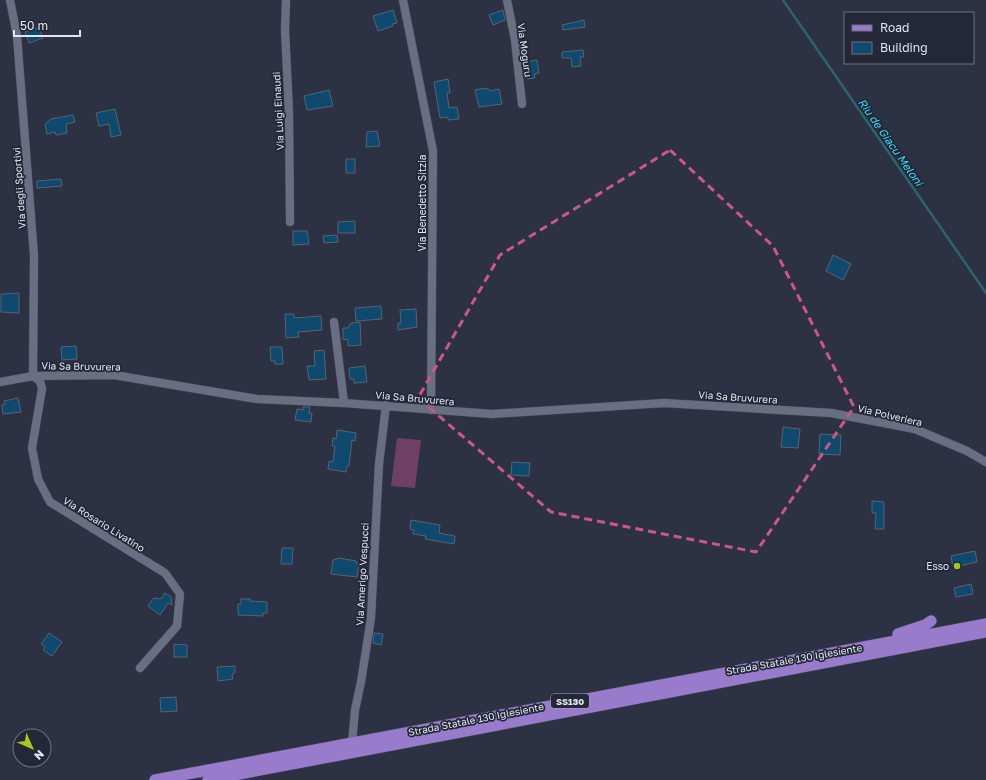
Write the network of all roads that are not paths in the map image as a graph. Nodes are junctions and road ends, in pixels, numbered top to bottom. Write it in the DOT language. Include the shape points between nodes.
graph roads {
  1 [pos="10,0"];
  2 [pos="286,0"];
  3 [pos="403,0"];
  4 [pos="507,0"];
  5 [pos="522,104"];
  6 [pos="290,222"];
  7 [pos="334,322"];
  8 [pos="33,376"];
  9 [pos="0,382"];
  10 [pos="344,403"];
  11 [pos="386,405"];
  12 [pos="431,410"];
  13 [pos="831,413"];
  14 [pos="986,462"];
  15 [pos="931,621"];
  16 [pos="986,624"];
  17 [pos="986,632"];
  18 [pos="848,649"];
  19 [pos="140,668"];
  20 [pos="352,743"];
  21 [pos="155,780"];
  22 [pos="208,780"];
  1 -- 8 [label="street, Via degli Sportivi" via="17,36 34,256"];
  2 -- 6 [label="street, Via Luigi Einaudi"];
  3 -- 12 [label="street, Via Benedetto Sitzia" via="433,152"];
  4 -- 5 [label="street, Via Moguru" via="515,40"];
  7 -- 10 [label="street"];
  8 -- 9 [label="street, Via Sa Bruvurera"];
  8 -- 10 [label="street, Via Sa Bruvurera" via="114,375 257,400"];
  8 -- 19 [label="street, Via Rosario Livatino" via="40,381 42,389 32,448 38,480 50,502 165,572 180,594 177,626"];
  10 -- 11 [label="street, Via Sa Bruvurera"];
  11 -- 12 [label="street, Via Sa Bruvurera"];
  11 -- 20 [label="street, Via Amerigo Vespucci" via="379,464 371,618 354,710"];
  12 -- 13 [label="street, Via Sa Bruvurera" via="492,414 664,403"];
  13 -- 14 [label="street, Via Polveriera" via="915,430 967,451"];
  15 -- 18 [label="main road"];
  16 -- 18 [label="main road, Strada Statale 130 Iglesiente / SS130"];
  17 -- 22 [label="main road, Strada Statale 130 Iglesiente / SS130"];
  18 -- 20 [label="main road, Strada Statale 130 Iglesiente / SS130"];
  20 -- 21 [label="main road, Strada Statale 130 Iglesiente / SS130"];
}
